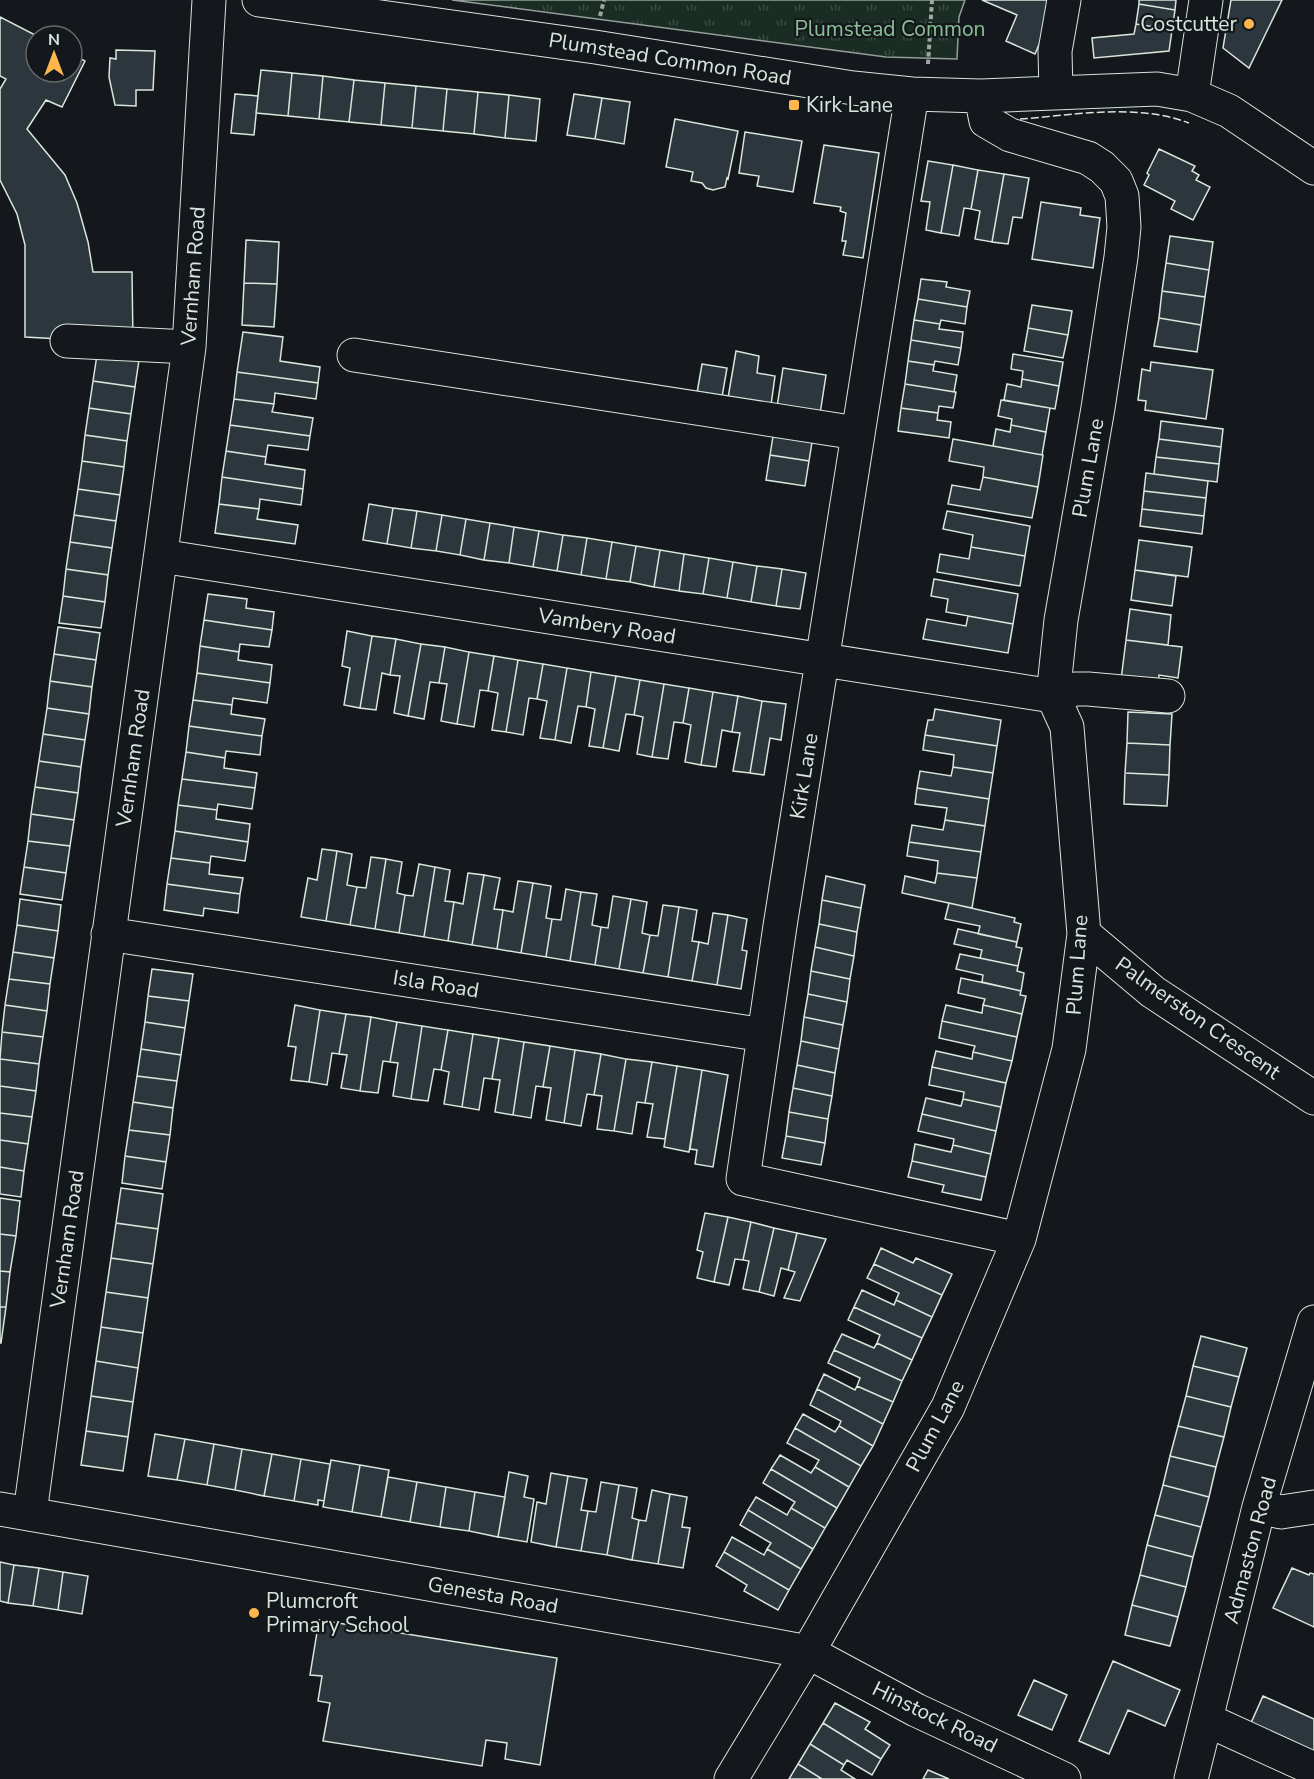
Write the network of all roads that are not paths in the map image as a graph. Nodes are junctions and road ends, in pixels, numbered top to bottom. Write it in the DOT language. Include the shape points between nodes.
graph roads {
  1 [pos="209,0"];
  2 [pos="259,0"];
  3 [pos="1064,0"];
  4 [pos="1206,0"];
  5 [pos="1056,93"];
  6 [pos="919,94"];
  7 [pos="1192,95"];
  8 [pos="981,96"];
  9 [pos="1314,168"];
  10 [pos="67,341"];
  11 [pos="189,347"];
  12 [pos="354,355"];
  13 [pos="857,433"];
  14 [pos="161,556"];
  15 [pos="823,660"];
  16 [pos="1053,696"];
  17 [pos="1168,696"];
  18 [pos="108,934"];
  19 [pos="1084,934"];
  20 [pos="764,1035"];
  21 [pos="1314,1098"];
  22 [pos="1019,1239"];
  23 [pos="1314,1322"];
  24 [pos="1259,1507"];
  25 [pos="1314,1507"];
  26 [pos="15,1511"];
  27 [pos="808,1652"];
  28 [pos="1207,1720"];
  29 [pos="1314,1769"];
  30 [pos="730,1779"];
  31 [pos="1064,1779"];
  32 [pos="1191,1779"];
  1 -- 11 [label="street, Vernham Road"];
  2 -- 6 [label="street, Plumstead Common Road" via="595,46 853,88"];
  3 -- 5 [label="street" via="1054,51"];
  4 -- 7 [label="street"];
  5 -- 7 [label="street, Plumstead Common Road" via="1158,89"];
  5 -- 8 [label="street, Plumstead Common Road"];
  6 -- 8 [label="street, Plumstead Common Road"];
  6 -- 13 [label="street, Kirk Lane"];
  7 -- 9 [label="street, Plumstead Common Road" via="1229,111"];
  8 -- 16 [label="street, Plum Lane" via="986,121 1010,135 1088,158 1116,181 1122,196 1121,257 1061,620"];
  10 -- 11 [label="street"];
  11 -- 14 [label="street, Vernham Road"];
  12 -- 13 [label="street"];
  13 -- 15 [label="street, Kirk Lane"];
  14 -- 15 [label="street, Vambery Road"];
  14 -- 18 [label="street, Vernham Road"];
  15 -- 16 [label="street, Vambery Road"];
  15 -- 20 [label="street, Kirk Lane"];
  16 -- 17 [label="street" via="1075,689"];
  16 -- 19 [label="street, Plum Lane" via="1067,727"];
  18 -- 20 [label="street, Isla Road"];
  18 -- 26 [label="street, Vernham Road"];
  19 -- 21 [label="street, Palmerston Crescent" via="1154,992"];
  19 -- 22 [label="street, Plum Lane" via="1070,1049"];
  20 -- 22 [label="street, Kirk Lane" via="743,1179"];
  22 -- 27 [label="street, Plum Lane" via="948,1407"];
  23 -- 24 [label="street, Admaston Road"];
  24 -- 25 [label="street" via="1281,1512"];
  24 -- 28 [label="street, Admaston Road"];
  26 -- 27 [label="street, Genesta Road"];
  27 -- 30 [label="street, Plum Lane"];
  27 -- 31 [label="street, Hinstock Road" via="916,1710"];
  28 -- 29 [label="street"];
  28 -- 32 [label="street, Admaston Road"];
}
